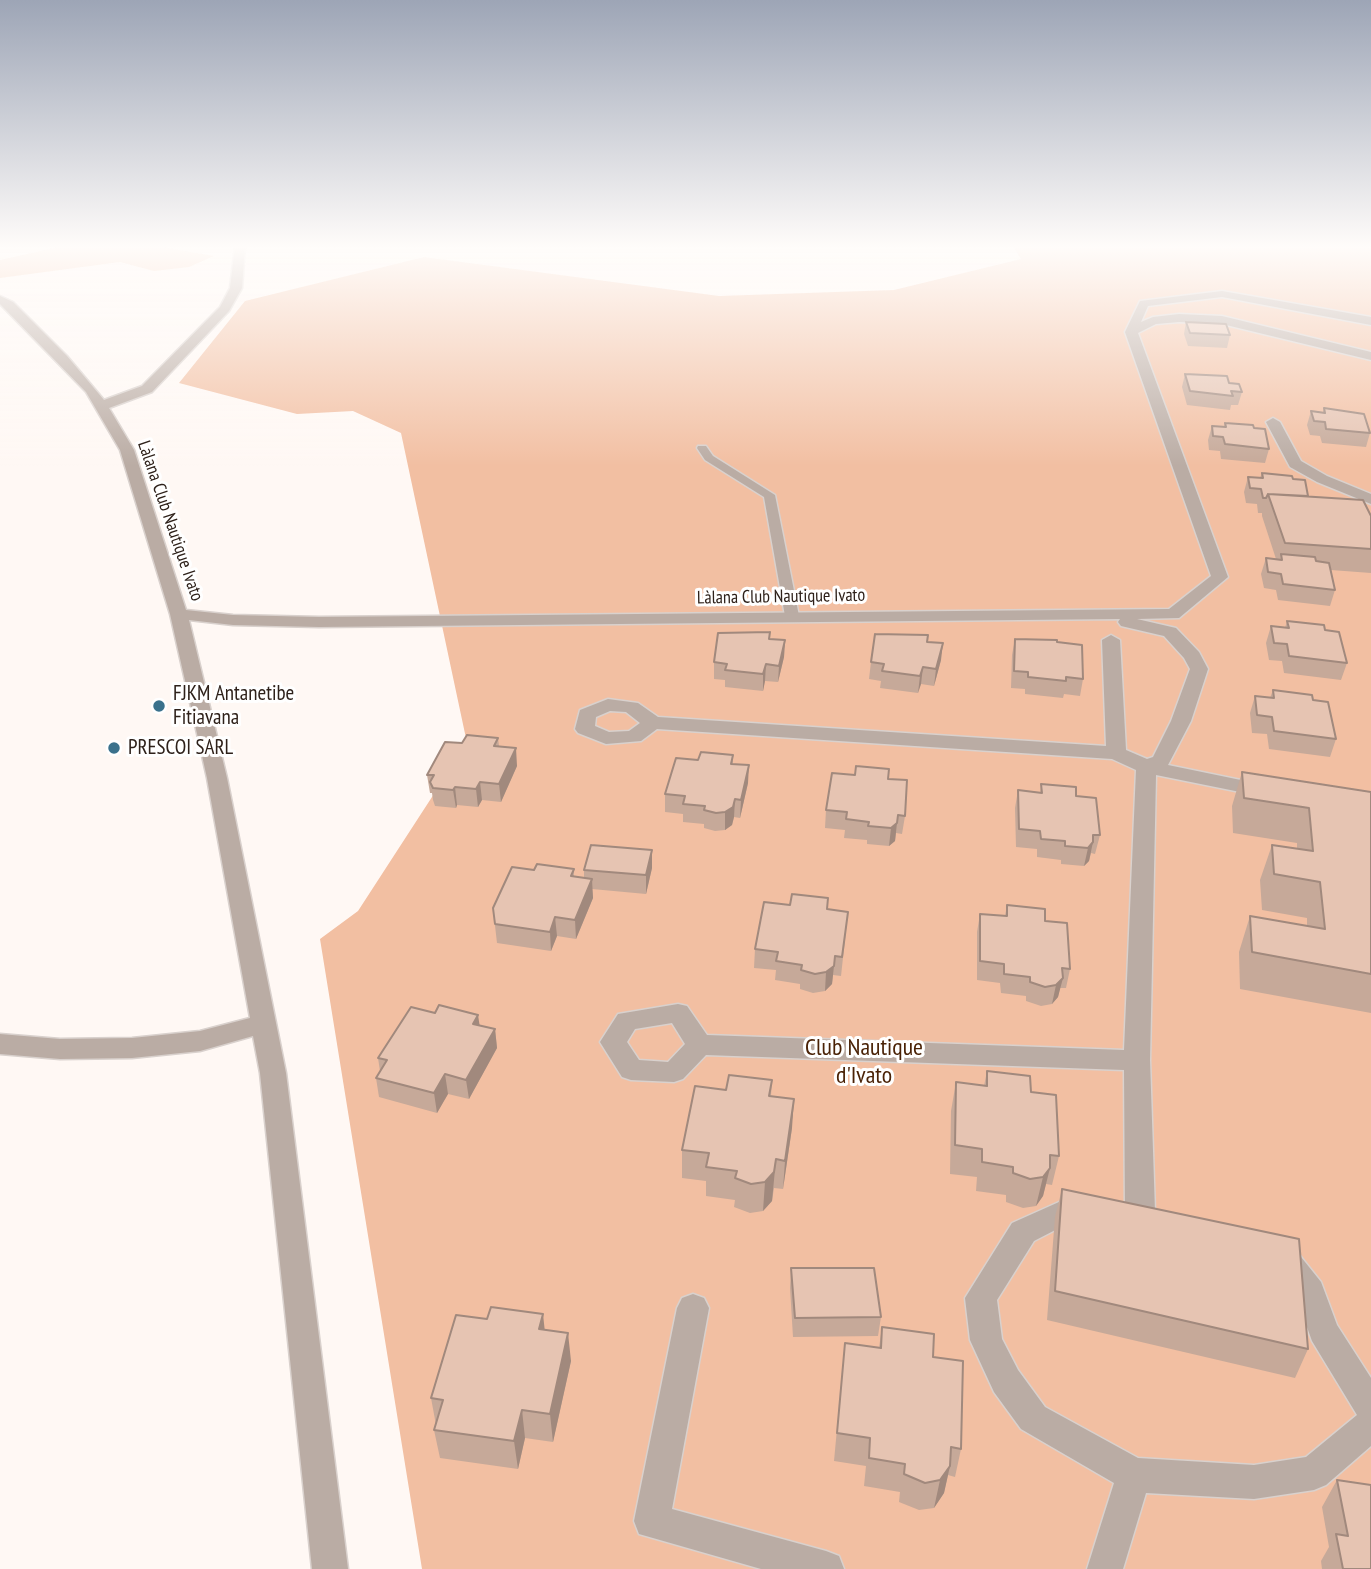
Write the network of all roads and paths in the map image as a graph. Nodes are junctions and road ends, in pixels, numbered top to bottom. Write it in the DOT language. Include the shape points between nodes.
graph roads {
  1 [pos="24,319"];
  2 [pos="215,319"];
  3 [pos="1137,319"];
  4 [pos="1168,319"];
  5 [pos="1205,319"];
  6 [pos="1131,332"];
  7 [pos="1371,348"];
  8 [pos="1343,349"];
  9 [pos="1371,356"];
  10 [pos="101,406"];
  11 [pos="1273,422"];
  12 [pos="702,448"];
  13 [pos="1371,499"];
  14 [pos="1068,613"];
  15 [pos="179,614"];
  16 [pos="792,616"];
  17 [pos="1111,640"];
  18 [pos="653,723"];
  19 [pos="1116,753"];
  20 [pos="1146,768"];
  21 [pos="1286,795"];
  22 [pos="264,1024"];
  23 [pos="0,1044"];
  24 [pos="701,1045"];
  25 [pos="1137,1060"];
  26 [pos="1259,1251"];
  27 [pos="693,1308"];
  28 [pos="1371,1408"];
  29 [pos="1371,1424"];
  30 [pos="1134,1475"];
  31 [pos="330,1569"];
  32 [pos="826,1569"];
  33 [pos="1105,1569"];
  1 -- 10 [label="street, Làlana Club Nautique Ivato"];
  2 -- 10 [label="street" via="147,389"];
  3 -- 6 [label="street"];
  4 -- 6 [label="street"];
  5 -- 8 [label="street"];
  6 -- 14 [label="street, Làlana Club Nautique Ivato" via="1220,578 1173,614"];
  7 -- 8 [label="street"];
  8 -- 9 [label="street"];
  10 -- 15 [label="street, Làlana Club Nautique Ivato" via="127,450"];
  11 -- 13 [label="street" via="1295,464"];
  12 -- 16 [label="lane" via="709,458 769,495"];
  14 -- 16 [label="street, Làlana Club Nautique Ivato"];
  14 -- 20 [label="street" via="1170,632 1199,669 1161,761"];
  15 -- 16 [label="street, Làlana Club Nautique Ivato" via="319,622"];
  15 -- 22 [label="street" via="217,778"];
  17 -- 19 [label="street"];
  18 -- 19 [label="street"];
  19 -- 20 [label="street"];
  20 -- 21 [label="street"];
  20 -- 25 [label="street"];
  22 -- 23 [label="street" via="200,1041 132,1048"];
  22 -- 31 [label="street"];
  24 -- 25 [label="street"];
  25 -- 30 [label="street" via="1153,1216 1059,1214 1023,1232 981,1298 986,1340 1006,1381 1033,1418"];
  26 -- 28 [label="street" via="1286,1260 1310,1292 1323,1331"];
  27 -- 32 [label="street" via="652,1521"];
  29 -- 30 [label="street" via="1314,1473 1254,1482"];
  30 -- 33 [label="street"];
}
